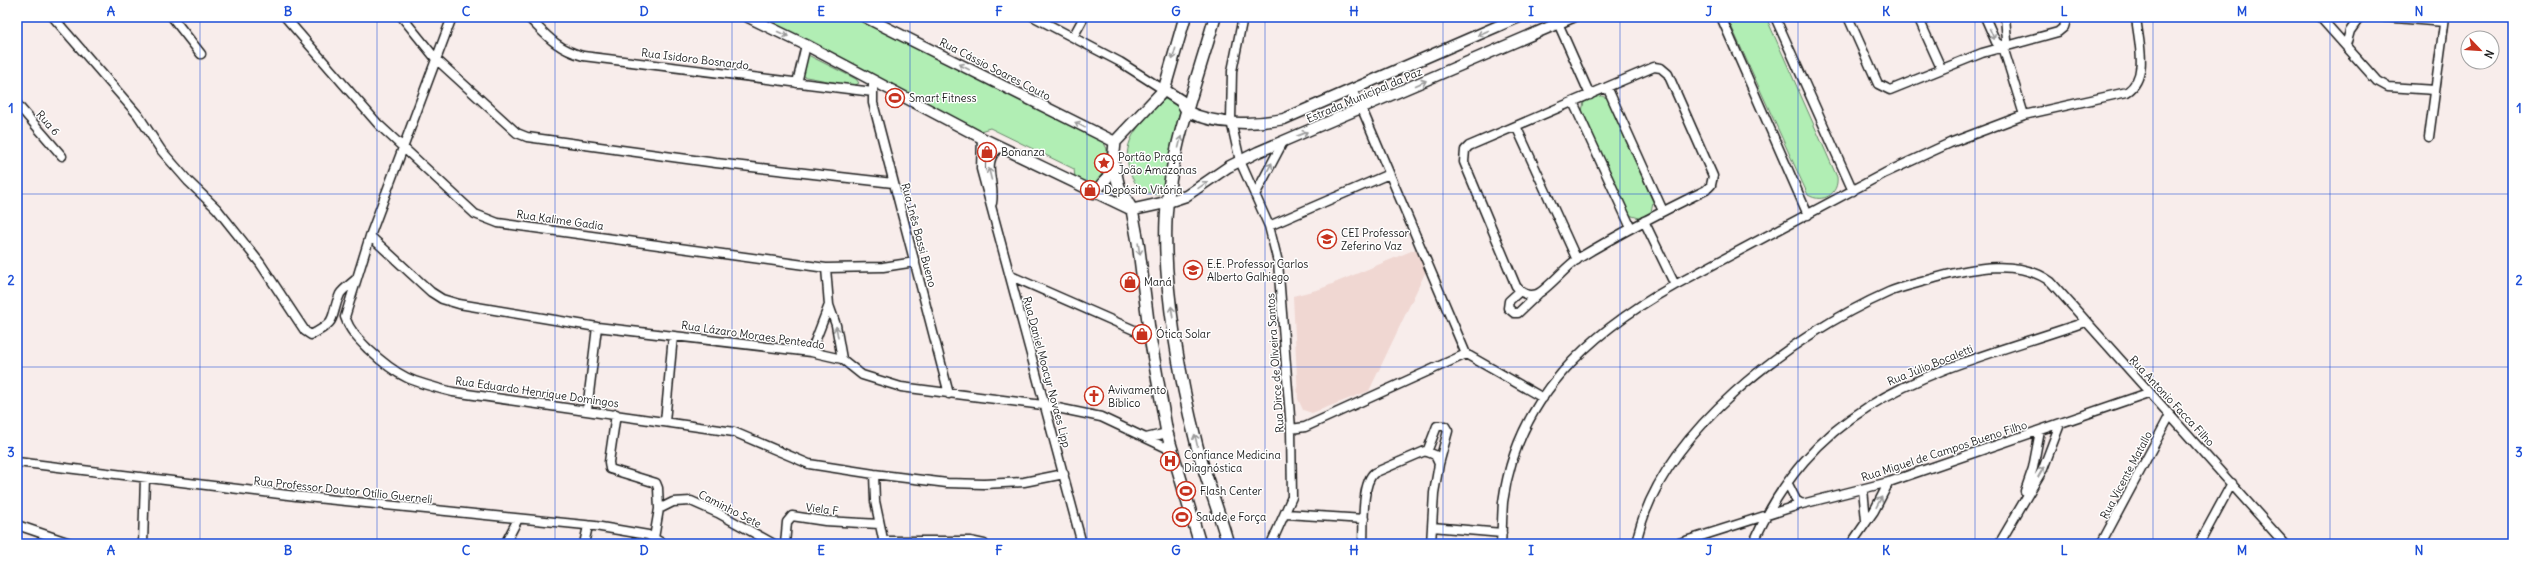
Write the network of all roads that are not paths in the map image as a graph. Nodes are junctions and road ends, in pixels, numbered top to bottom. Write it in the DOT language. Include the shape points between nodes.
graph roads {
  1 [pos="53,17"];
  2 [pos="172,17"];
  3 [pos="285,17"];
  4 [pos="402,17"];
  5 [pos="452,17"];
  6 [pos="528,17"];
  7 [pos="748,17"];
  8 [pos="865,17"];
  9 [pos="1034,17"];
  10 [pos="1084,17"];
  11 [pos="1185,17"];
  12 [pos="1214,17"];
  13 [pos="1243,17"];
  14 [pos="1519,17"];
  15 [pos="1573,17"];
  16 [pos="1721,17"];
  17 [pos="1775,17"];
  18 [pos="1848,17"];
  19 [pos="1918,17"];
  20 [pos="1985,17"];
  21 [pos="2005,17"];
  22 [pos="2067,17"];
  23 [pos="2136,17"];
  24 [pos="2320,17"];
  25 [pos="2360,17"];
  26 [pos="2384,17"];
  27 [pos="1557,20"];
  28 [pos="2445,20"];
  29 [pos="1073,37"];
  30 [pos="806,45"];
  31 [pos="2346,45"];
  32 [pos="2003,47"];
  33 [pos="201,54"];
  34 [pos="436,59"];
  35 [pos="1941,68"];
  36 [pos="873,81"];
  37 [pos="797,83"];
  38 [pos="1607,87"];
  39 [pos="1164,90"];
  40 [pos="2435,90"];
  41 [pos="1352,91"];
  42 [pos="873,92"];
  43 [pos="1590,94"];
  44 [pos="1573,102"];
  45 [pos="17,104"];
  46 [pos="1362,109"];
  47 [pos="1188,112"];
  48 [pos="2024,115"];
  49 [pos="1230,121"];
  50 [pos="1516,126"];
  51 [pos="2428,137"];
  52 [pos="982,138"];
  53 [pos="1115,142"];
  54 [pos="1283,142"];
  55 [pos="402,146"];
  56 [pos="1000,147"];
  57 [pos="62,156"];
  58 [pos="1240,161"];
  59 [pos="1112,162"];
  60 [pos="1389,174"];
  61 [pos="893,183"];
  62 [pos="1853,191"];
  63 [pos="1094,194"];
  64 [pos="1255,195"];
  65 [pos="1168,202"];
  66 [pos="991,206"];
  67 [pos="1132,210"];
  68 [pos="1663,211"];
  69 [pos="1808,214"];
  70 [pos="1644,221"];
  71 [pos="1269,226"];
  72 [pos="1631,228"];
  73 [pos="370,236"];
  74 [pos="1577,260"];
  75 [pos="915,262"];
  76 [pos="826,268"];
  77 [pos="1011,276"];
  78 [pos="356,279"];
  79 [pos="1675,285"];
  80 [pos="1520,291"];
  81 [pos="1539,293"];
  82 [pos="829,305"];
  83 [pos="2085,322"];
  84 [pos="1148,324"];
  85 [pos="597,327"];
  86 [pos="1134,328"];
  87 [pos="673,336"];
  88 [pos="1150,337"];
  89 [pos="811,352"];
  90 [pos="1466,354"];
  91 [pos="842,359"];
  92 [pos="2148,393"];
  93 [pos="949,394"];
  94 [pos="1543,398"];
  95 [pos="1043,405"];
  96 [pos="587,410"];
  97 [pos="616,414"];
  98 [pos="2170,416"];
  99 [pos="665,422"];
  100 [pos="2060,424"];
  101 [pos="1291,430"];
  102 [pos="2040,431"];
  103 [pos="1167,433"];
  104 [pos="1146,438"];
  105 [pos="1171,450"];
  106 [pos="1427,452"];
  107 [pos="17,462"];
  108 [pos="1439,464"];
  109 [pos="874,474"];
  110 [pos="1064,474"];
  111 [pos="145,478"];
  112 [pos="1889,482"];
  113 [pos="2232,483"];
  114 [pos="1788,484"];
  115 [pos="1863,489"];
  116 [pos="1802,504"];
  117 [pos="2020,505"];
  118 [pos="659,509"];
  119 [pos="1286,514"];
  120 [pos="1766,515"];
  121 [pos="518,519"];
  122 [pos="1364,519"];
  123 [pos="1866,520"];
  124 [pos="879,524"];
  125 [pos="17,525"];
  126 [pos="588,526"];
  127 [pos="1432,526"];
  128 [pos="1502,532"];
  129 [pos="651,539"];
  130 [pos="884,543"];
  131 [pos="73,544"];
  132 [pos="143,544"];
  133 [pos="505,544"];
  134 [pos="584,544"];
  135 [pos="664,544"];
  136 [pos="774,544"];
  137 [pos="785,544"];
  138 [pos="984,544"];
  139 [pos="1082,544"];
  140 [pos="1200,544"];
  141 [pos="1228,544"];
  142 [pos="1271,544"];
  143 [pos="1363,544"];
  144 [pos="1431,544"];
  145 [pos="1501,544"];
  146 [pos="1636,544"];
  147 [pos="1676,544"];
  148 [pos="1753,544"];
  149 [pos="1851,544"];
  150 [pos="1999,544"];
  151 [pos="2101,544"];
  152 [pos="2199,544"];
  153 [pos="2285,544"];
  1 -- 78 [label="street" via="138,115 162,150 188,181 217,209 260,263 305,331 311,335 326,328 335,316 340,293"];
  2 -- 33 [label="street"];
  3 -- 55 [label="street, Rua Kalime Gadia" via="357,101"];
  4 -- 34 [label="street"];
  5 -- 34 [label="street, Rua Eduardo Henrique Domingos"];
  6 -- 37 [label="street, Rua Isidoro Bosnardo" via="555,44 566,51 583,56"];
  7 -- 30 [label="street, one-way"];
  53 -- 8 [label="street, Rua Cássio Soares Couto, one-way"];
  9 -- 29 [label="street"];
  10 -- 29 [label="street"];
  11 -- 39 [label="main road, one-way"];
  12 -- 47 [label="main road"];
  13 -- 49 [label="street, Rua Dirce de Oliveira Santos" via="1232,70"];
  14 -- 41 [label="street, Estrada Municipal da Paz, one-way"];
  15 -- 27 [label="street, Estrada Municipal da Paz"];
  16 -- 69 [label="street"];
  17 -- 62 [label="street"];
  18 -- 35 [label="street" via="1878,84 1883,89 1894,90"];
  19 -- 35 [label="street"];
  20 -- 32 [label="street, one-way" via="1996,42"];
  21 -- 32 [label="street" via="2007,40"];
  22 -- 32 [label="street" via="2062,30"];
  23 -- 48 [label="street" via="2141,71 2132,89 2121,94"];
  24 -- 31 [label="street"];
  25 -- 31 [label="street" via="2350,31"];
  26 -- 28 [label="street"];
  27 -- 43 [label="street"];
  46 -- 27 [label="street, Estrada Municipal da Paz, one-way"];
  28 -- 40 [label="street"];
  29 -- 39 [label="street" via="1143,75"];
  30 -- 36 [label="street"];
  30 -- 37 [label="street"];
  31 -- 40 [label="street" via="2369,73 2382,84"];
  32 -- 35 [label="street"];
  32 -- 48 [label="street"];
  34 -- 55 [label="street, Rua Eduardo Henrique Domingos"];
  34 -- 61 [label="street" via="517,133 527,137 722,164"];
  36 -- 42 [label="street, Rua Inês Bassi Bueno"];
  36 -- 52 [label="street"];
  37 -- 42 [label="street, Rua Isidoro Bosnardo"];
  38 -- 43 [label="street"];
  38 -- 68 [label="street"];
  38 -- 68 [label="street" via="1654,67 1661,68 1668,74 1713,176 1706,190"];
  39 -- 47 [label="main road" via="1181,101"];
  39 -- 53 [label="main road"];
  40 -- 51 [label="street"];
  41 -- 46 [label="street"];
  41 -- 49 [label="street, Estrada Municipal da Paz" via="1284,119 1264,122"];
  42 -- 61 [label="street, Rua Inês Bassi Bueno" via="873,103"];
  43 -- 44 [label="street"];
  44 -- 50 [label="street"];
  44 -- 72 [label="street"];
  45 -- 57 [label="street, Rua 6"];
  54 -- 46 [label="street, Estrada Municipal da Paz, one-way"];
  46 -- 60 [label="street"];
  47 -- 49 [label="street, Estrada Municipal da Paz" via="1211,121"];
  65 -- 47 [label="main road, one-way" via="1175,160"];
  48 -- 62 [label="street" via="1931,152"];
  49 -- 58 [label="street, Rua Dirce de Oliveira Santos"];
  50 -- 74 [label="street"];
  50 -- 80 [label="street" via="1469,146 1463,156"];
  52 -- 56 [label="street"];
  52 -- 66 [label="street, Rua Daniel Moacyr Novaes Lipp" via="980,161"];
  53 -- 59 [label="main road"];
  54 -- 58 [label="street, Estrada Municipal da Paz"];
  64 -- 54 [label="street, one-way"];
  55 -- 73 [label="street, Rua Eduardo Henrique Domingos"];
  55 -- 76 [label="street, Rua Kalime Gadia" via="475,214 498,223"];
  56 -- 63 [label="street"];
  66 -- 56 [label="street, Rua Daniel Moacyr Novaes Lipp, one-way" via="993,184 988,165 990,158"];
  58 -- 64 [label="street, Rua Dirce de Oliveira Santos"];
  65 -- 58 [label="street, Estrada Municipal da Paz, one-way" via="1186,196"];
  59 -- 63 [label="street" via="1107,178"];
  59 -- 67 [label="main road" via="1119,187"];
  60 -- 71 [label="street"];
  60 -- 90 [label="street"];
  61 -- 75 [label="street, Rua Inês Bassi Bueno"];
  62 -- 69 [label="street"];
  63 -- 67 [label="street"];
  64 -- 71 [label="street, Rua Dirce de Oliveira Santos"];
  65 -- 67 [label="main road"];
  141 -- 65 [label="main road, one-way" via="1198,447 1179,358 1166,258"];
  66 -- 77 [label="street, Rua Daniel Moacyr Novaes Lipp"];
  67 -- 84 [label="main road, one-way"];
  68 -- 70 [label="street"];
  69 -- 79 [label="street"];
  70 -- 72 [label="street"];
  70 -- 79 [label="street"];
  71 -- 101 [label="street, Rua Dirce de Oliveira Santos" via="1281,284"];
  72 -- 74 [label="street"];
  73 -- 78 [label="street, Rua Eduardo Henrique Domingos"];
  73 -- 85 [label="street, Rua Lázaro Moraes Penteado" via="442,299"];
  74 -- 81 [label="street"];
  75 -- 76 [label="street, Rua Kalime Gadia" via="883,267"];
  75 -- 93 [label="street, Rua Inês Bassi Bueno"];
  76 -- 82 [label="street"];
  77 -- 86 [label="street"];
  77 -- 95 [label="street, Rua Daniel Moacyr Novaes Lipp"];
  78 -- 96 [label="street, Rua Eduardo Henrique Domingos" via="345,317 349,328 389,369 399,375 453,392"];
  79 -- 94 [label="street" via="1606,329 1568,365"];
  80 -- 81 [label="street" via="1531,295"];
  80 -- 81 [label="street" via="1509,301 1508,308 1514,313 1518,313"];
  82 -- 89 [label="street"];
  91 -- 82 [label="street, one-way" via="836,325"];
  83 -- 92 [label="street, Rua Antonio Facca Filho"];
  83 -- 114 [label="street, Rua Júlio Bocaletti" via="1962,361 1896,389 1836,429 1807,456"];
  83 -- 146 [label="street, Rua Antonio Facca Filho" via="2051,282 2041,275 2008,268 1960,271 1890,292 1839,316 1786,349 1726,398 1678,455 1649,504"];
  84 -- 86 [label="street"];
  84 -- 88 [label="main road"];
  85 -- 87 [label="street, Rua Lázaro Moraes Penteado"];
  85 -- 96 [label="street"];
  86 -- 88 [label="street"];
  87 -- 89 [label="street, Rua Lázaro Moraes Penteado"];
  87 -- 99 [label="street"];
  88 -- 103 [label="main road"];
  89 -- 91 [label="street, Rua Lázaro Moraes Penteado"];
  90 -- 94 [label="street"];
  90 -- 101 [label="street" via="1305,427"];
  91 -- 93 [label="street, Rua Lázaro Moraes Penteado" via="862,375 873,380"];
  92 -- 98 [label="street, Rua Antonio Facca Filho"];
  92 -- 100 [label="street, Rua Miguel de Campos Bueno Filho"];
  93 -- 95 [label="street, Rua Lázaro Moraes Penteado"];
  94 -- 128 [label="street" via="1527,426 1510,471 1503,502"];
  95 -- 104 [label="street, Rua Lázaro Moraes Penteado" via="1101,417"];
  95 -- 110 [label="street, Rua Daniel Moacyr Novaes Lipp"];
  96 -- 97 [label="street, Rua Eduardo Henrique Domingos"];
  97 -- 99 [label="street, Rua Eduardo Henrique Domingos"];
  97 -- 118 [label="street" via="610,469 656,483"];
  98 -- 113 [label="street, Rua Antonio Facca Filho"];
  98 -- 151 [label="street, Rua Vicente Matallo"];
  99 -- 109 [label="street, Rua Eduardo Henrique Domingos" via="734,432 809,464"];
  100 -- 102 [label="street, Rua Miguel de Campos Bueno Filho"];
  117 -- 100 [label="street, one-way" via="2043,469"];
  101 -- 119 [label="street, Rua Dirce de Oliveira Santos" via="1292,497"];
  102 -- 112 [label="street, Rua Miguel de Campos Bueno Filho"];
  102 -- 117 [label="street" via="2033,468"];
  103 -- 104 [label="street"];
  103 -- 105 [label="main road"];
  104 -- 105 [label="street, Rua Lázaro Moraes Penteado"];
  105 -- 140 [label="main road"];
  106 -- 108 [label="street" via="1435,455"];
  106 -- 108 [label="street" via="1437,426 1445,426 1448,431"];
  106 -- 122 [label="street" via="1421,452 1371,476 1366,485"];
  107 -- 111 [label="street, Rua Professor Doutor Otílio Guerneli"];
  108 -- 127 [label="street"];
  109 -- 110 [label="street, Rua Eduardo Henrique Domingos" via="947,483 984,484 1024,482"];
  109 -- 124 [label="street"];
  110 -- 139 [label="street, Rua Daniel Moacyr Novaes Lipp"];
  111 -- 121 [label="street, Rua Professor Doutor Otílio Guerneli"];
  111 -- 132 [label="street"];
  112 -- 115 [label="street, Rua Miguel de Campos Bueno Filho"];
  123 -- 112 [label="street, one-way" via="1874,511"];
  113 -- 152 [label="street"];
  113 -- 153 [label="street, Rua Antonio Facca Filho"];
  114 -- 116 [label="street" via="1796,500"];
  114 -- 120 [label="street, Rua Júlio Bocaletti"];
  115 -- 116 [label="street, Rua Miguel de Campos Bueno Filho"];
  115 -- 123 [label="street"];
  116 -- 120 [label="street, Rua Miguel de Campos Bueno Filho"];
  117 -- 150 [label="street"];
  118 -- 129 [label="street"];
  118 -- 136 [label="street, Caminho Sete" via="673,502 691,501"];
  119 -- 122 [label="street"];
  119 -- 142 [label="street, Rua Dirce de Oliveira Santos"];
  120 -- 147 [label="street, Rua Miguel de Campos Bueno Filho"];
  120 -- 148 [label="street, Rua Júlio Bocaletti"];
  121 -- 126 [label="street, Rua Professor Doutor Otílio Guerneli"];
  121 -- 133 [label="street"];
  122 -- 143 [label="street"];
  123 -- 149 [label="street"];
  124 -- 130 [label="street"];
  124 -- 137 [label="street, Viela F" via="825,522 792,516 787,522"];
  125 -- 131 [label="street"];
  126 -- 129 [label="street, Rua Professor Doutor Otílio Guerneli"];
  126 -- 134 [label="street"];
  127 -- 128 [label="street"];
  127 -- 144 [label="street"];
  128 -- 145 [label="street"];
  129 -- 135 [label="street, Rua Professor Doutor Otílio Guerneli"];
  130 -- 138 [label="street" via="970,541"];
}
